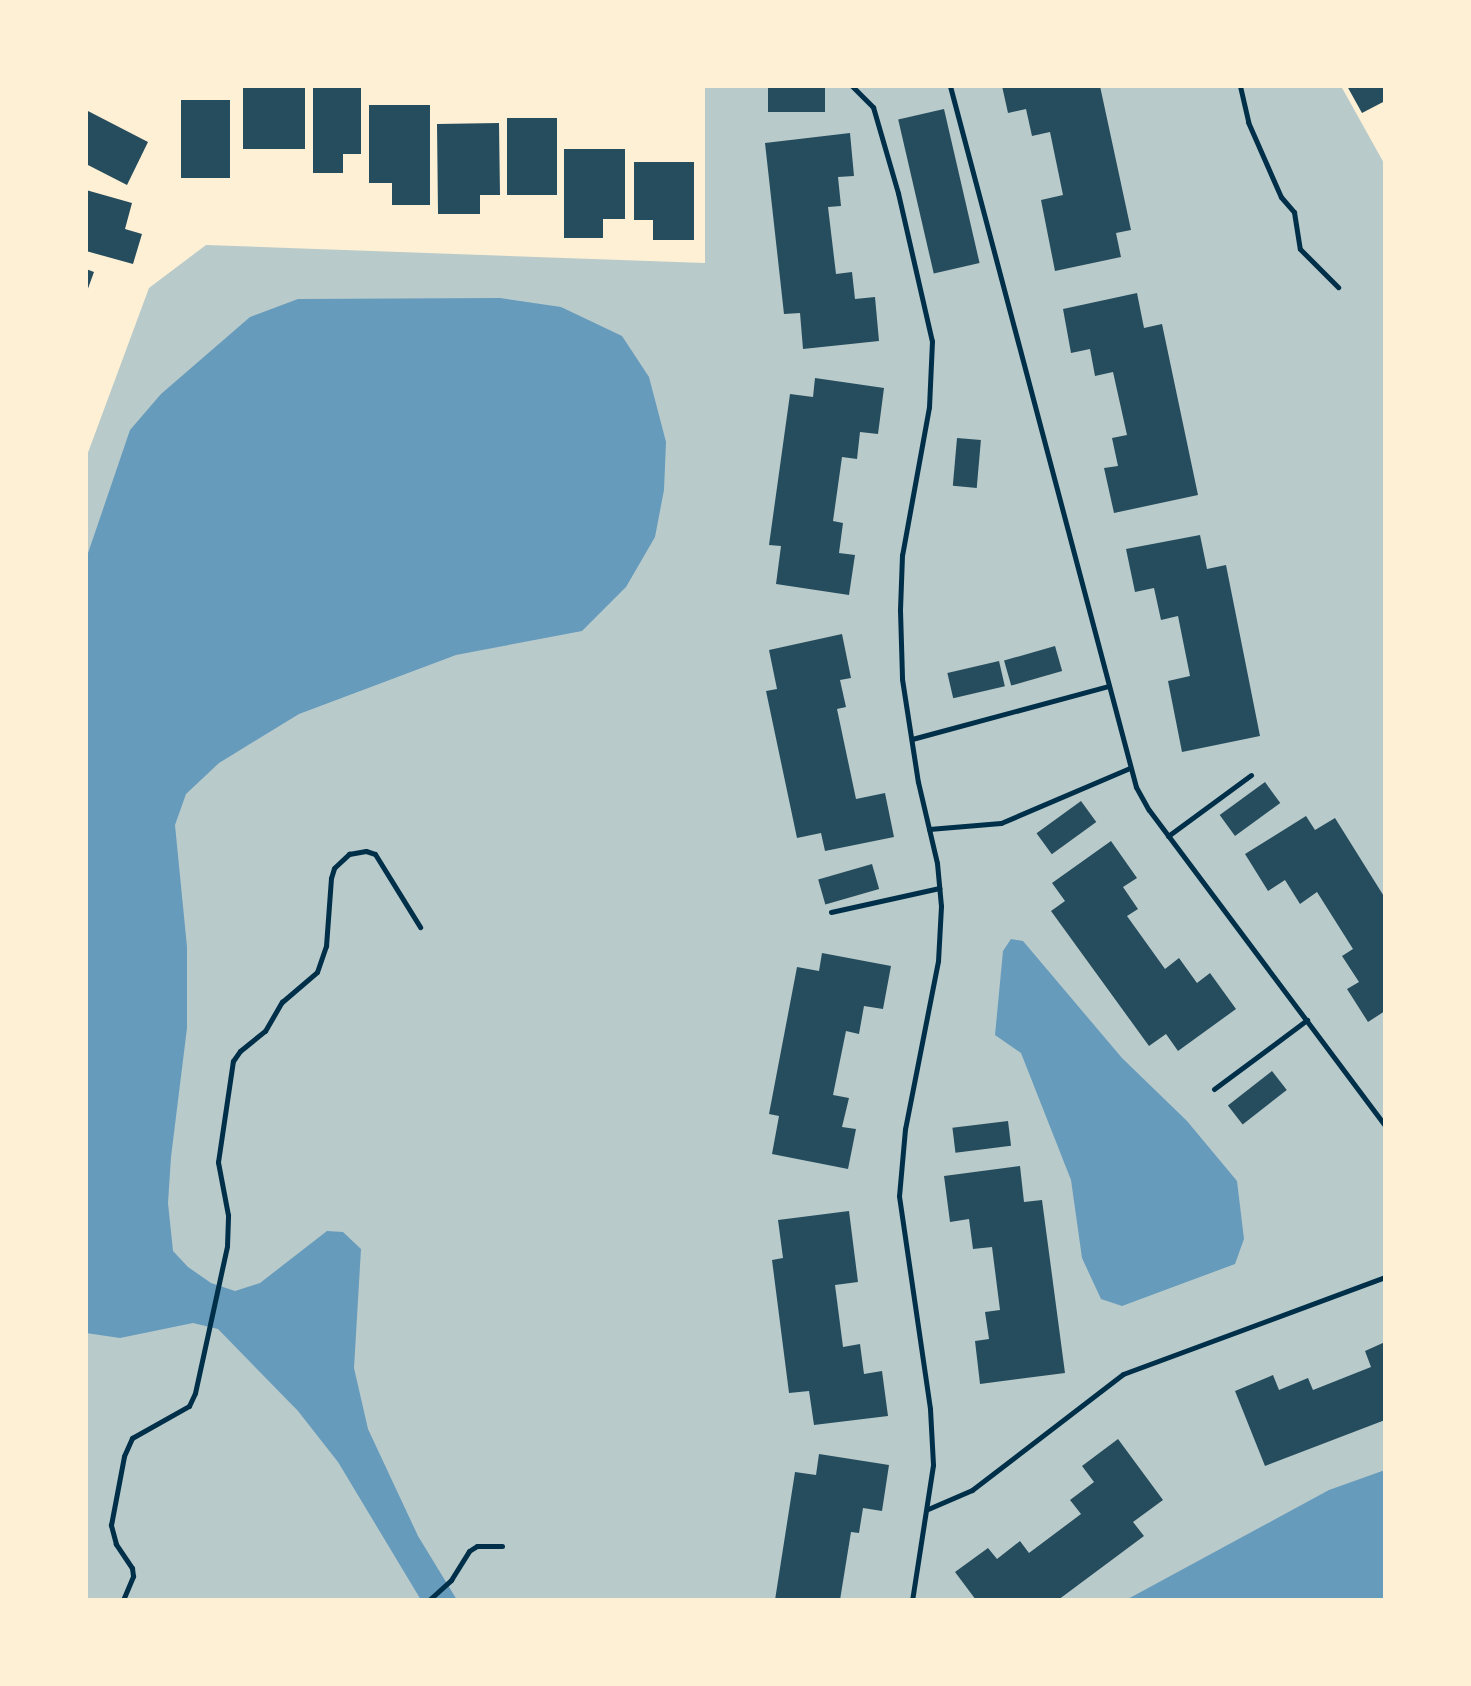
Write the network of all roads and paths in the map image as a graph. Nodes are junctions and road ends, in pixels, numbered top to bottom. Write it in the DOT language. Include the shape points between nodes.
graph roads {
  1 [pos="852,86"];
  2 [pos="950,86"];
  3 [pos="1240,86"];
  4 [pos="1338,287"];
  5 [pos="1109,687"];
  6 [pos="912,739"];
  7 [pos="1130,768"];
  8 [pos="1251,775"];
  9 [pos="929,829"];
  10 [pos="1168,836"];
  11 [pos="939,888"];
  12 [pos="831,912"];
  13 [pos="420,927"];
  14 [pos="1307,1020"];
  15 [pos="1214,1089"];
  16 [pos="1385,1125"];
  17 [pos="1385,1277"];
  18 [pos="928,1508"];
  19 [pos="502,1546"];
  20 [pos="123,1600"];
  21 [pos="429,1600"];
  22 [pos="912,1600"];
  1 -- 6 [label="lane" via="873,107 932,341 929,407 902,555 902,679"];
  2 -- 5 [label="lane"];
  3 -- 4 [label="lane" via="1248,122 1281,197 1294,212 1300,249"];
  5 -- 6 [label="lane"];
  5 -- 7 [label="lane"];
  6 -- 9 [label="lane"];
  7 -- 9 [label="lane" via="1001,823"];
  7 -- 10 [label="lane" via="1136,787"];
  8 -- 10 [label="lane"];
  9 -- 11 [label="lane"];
  10 -- 14 [label="lane"];
  11 -- 12 [label="lane"];
  11 -- 18 [label="lane" via="938,961 905,1129 899,1196 930,1409 933,1465"];
  13 -- 20 [label="lane" via="375,854 349,854 334,868 326,946 317,972 282,1002 265,1031 233,1061 218,1162 229,1227 189,1406 144,1430 127,1446 111,1525 116,1544 132,1568"];
  14 -- 15 [label="lane"];
  14 -- 16 [label="lane"];
  17 -- 18 [label="lane" via="1124,1374 972,1490"];
  18 -- 22 [label="lane"];
  19 -- 21 [label="lane" via="477,1546 469,1551 450,1580"];
}
